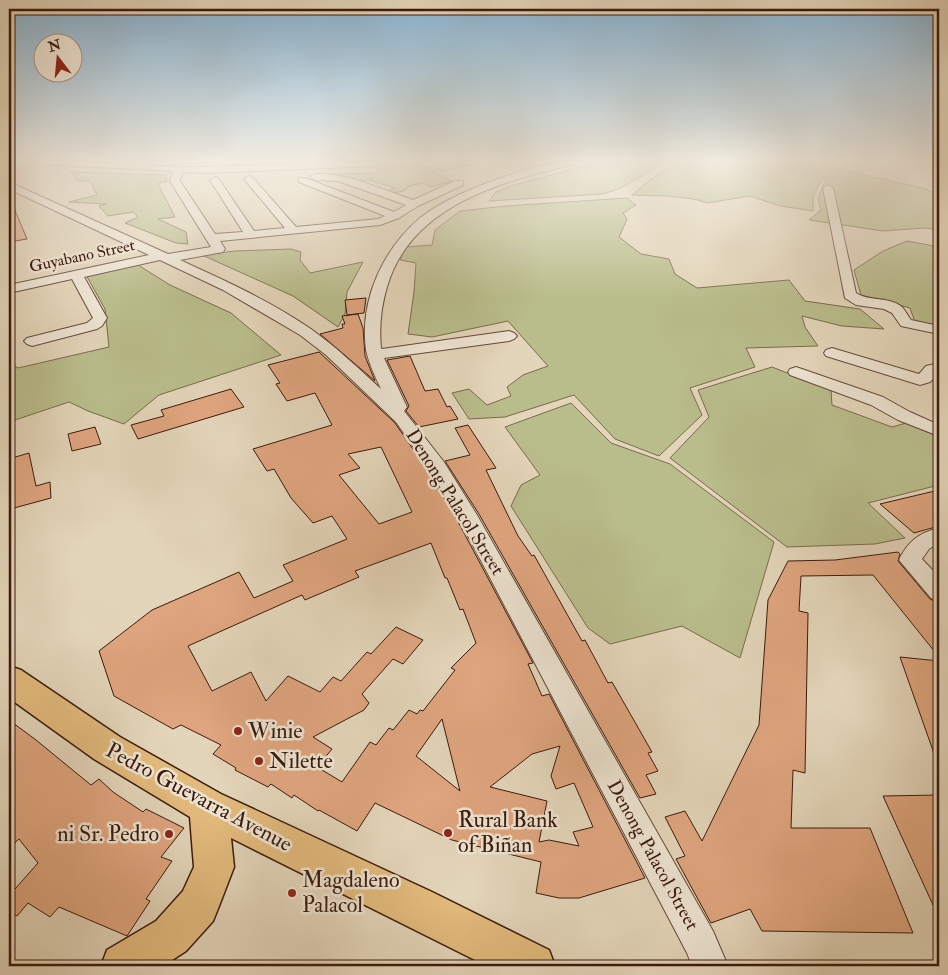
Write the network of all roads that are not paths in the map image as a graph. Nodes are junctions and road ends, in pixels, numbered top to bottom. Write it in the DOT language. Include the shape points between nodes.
graph roads {
  1 [pos="56,206"];
  2 [pos="192,206"];
  3 [pos="234,206"];
  4 [pos="273,206"];
  5 [pos="368,206"];
  6 [pos="410,206"];
  7 [pos="448,206"];
  8 [pos="832,206"];
  9 [pos="395,216"];
  10 [pos="293,230"];
  11 [pos="250,234"];
  12 [pos="212,238"];
  13 [pos="165,257"];
  14 [pos="76,274"];
  15 [pos="9,289"];
  16 [pos="939,330"];
  17 [pos="509,336"];
  18 [pos="32,341"];
  19 [pos="832,353"];
  20 [pos="375,355"];
  21 [pos="939,368"];
  22 [pos="796,372"];
  23 [pos="402,418"];
  24 [pos="939,431"];
  25 [pos="939,535"];
  26 [pos="939,592"];
  27 [pos="9,680"];
  28 [pos="208,806"];
  29 [pos="123,966"];
  30 [pos="533,966"];
  31 [pos="710,966"];
  1 -- 13 [label="street, Denong Palacol Street"];
  2 -- 12 [label="street"];
  3 -- 11 [label="street"];
  4 -- 10 [label="street"];
  5 -- 9 [label="street"];
  6 -- 9 [label="street"];
  7 -- 20 [label="street" via="409,232 380,277 374,311"];
  8 -- 16 [label="street" via="850,295 861,302 897,310 906,323"];
  9 -- 10 [label="street" via="370,223"];
  10 -- 11 [label="street"];
  11 -- 12 [label="street"];
  12 -- 13 [label="street, Guyabano Street" via="219,249"];
  13 -- 14 [label="street, Guyabano Street"];
  13 -- 23 [label="street, Denong Palacol Street" via="228,287 305,332"];
  14 -- 15 [label="street, Guyabano Street"];
  14 -- 18 [label="street" via="100,318 97,323"];
  17 -- 20 [label="street"];
  19 -- 21 [label="street" via="920,380 932,369"];
  20 -- 23 [label="street"];
  22 -- 24 [label="street" via="877,401"];
  23 -- 31 [label="street, Denong Palacol Street" via="467,515 701,943"];
  25 -- 26 [label="street" via="927,538 910,560"];
  27 -- 28 [label="main road, Pedro Guevarra Avenue" via="106,748"];
  28 -- 29 [label="main road" via="214,867 198,906 171,936"];
  28 -- 30 [label="main road, Pedro Guevarra Avenue"];
}
